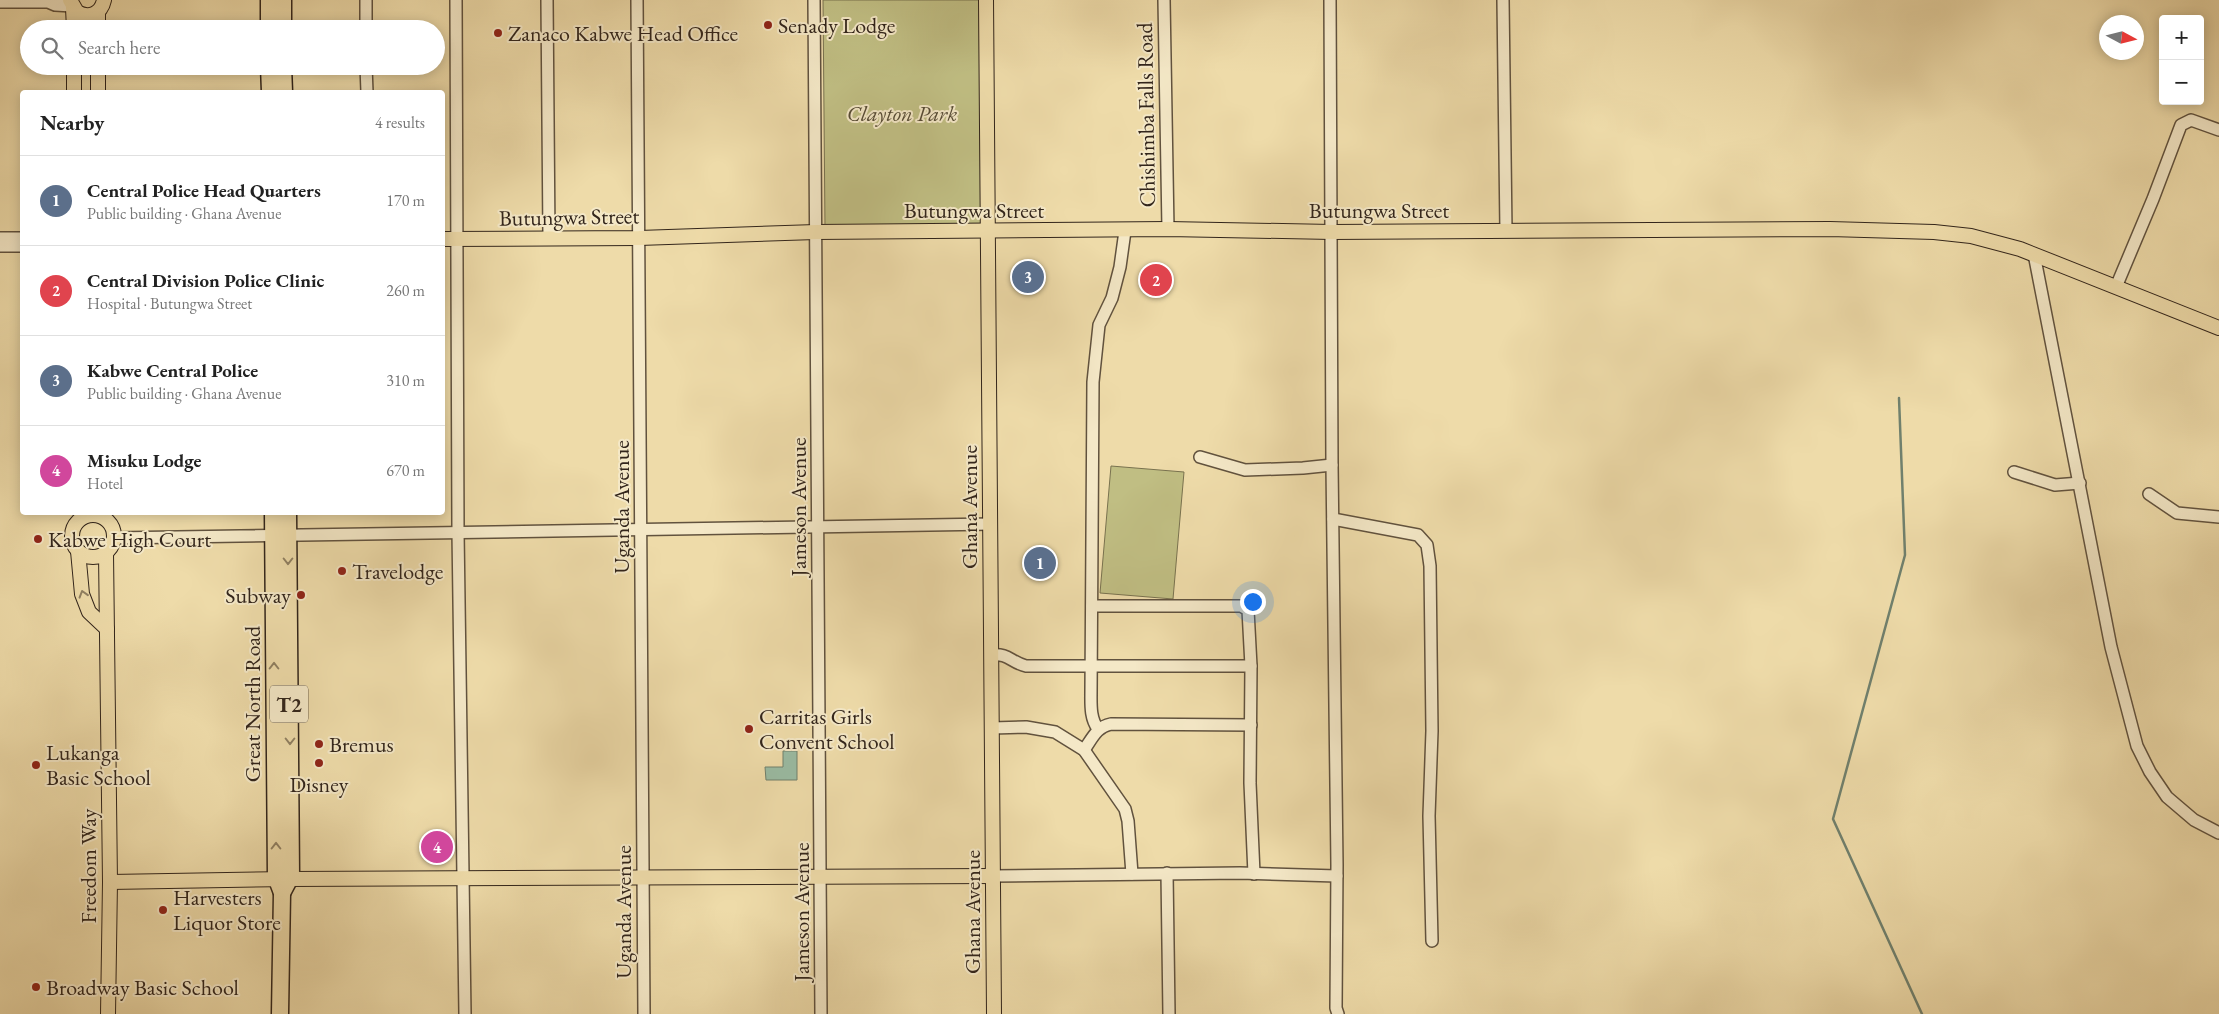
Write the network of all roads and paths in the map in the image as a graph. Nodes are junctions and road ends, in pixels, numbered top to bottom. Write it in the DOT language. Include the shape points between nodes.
graph roads {
  1 [pos="269,0"];
  2 [pos="283,0"];
  3 [pos="366,0"];
  4 [pos="456,0"];
  5 [pos="547,0"];
  6 [pos="637,0"];
  7 [pos="814,0"];
  8 [pos="986,0"];
  9 [pos="1164,0"];
  10 [pos="1330,0"];
  11 [pos="1502,0"];
  12 [pos="49,1"];
  13 [pos="0,2"];
  14 [pos="105,4"];
  15 [pos="72,5"];
  16 [pos="73,20"];
  17 [pos="101,20"];
  18 [pos="269,20"];
  19 [pos="283,20"];
  20 [pos="366,20"];
  21 [pos="74,75"];
  22 [pos="98,75"];
  23 [pos="269,75"];
  24 [pos="283,75"];
  25 [pos="366,75"];
  26 [pos="74,90"];
  27 [pos="98,90"];
  28 [pos="270,90"];
  29 [pos="284,90"];
  30 [pos="367,90"];
  31 [pos="2219,130"];
  32 [pos="1168,229"];
  33 [pos="1506,230"];
  34 [pos="1124,231"];
  35 [pos="816,232"];
  36 [pos="988,232"];
  37 [pos="1332,232"];
  38 [pos="0,238"];
  39 [pos="20,238"];
  40 [pos="549,238"];
  41 [pos="639,238"];
  42 [pos="449,239"];
  43 [pos="0,246"];
  44 [pos="20,246"];
  45 [pos="2034,254"];
  46 [pos="2116,287"];
  47 [pos="2219,328"];
  48 [pos="1200,456"];
  49 [pos="1332,465"];
  50 [pos="2014,472"];
  51 [pos="2080,483"];
  52 [pos="2149,494"];
  53 [pos="274,515"];
  54 [pos="287,515"];
  55 [pos="82,516"];
  56 [pos="104,516"];
  57 [pos="2219,517"];
  58 [pos="1333,519"];
  59 [pos="991,524"];
  60 [pos="818,527"];
  61 [pos="641,530"];
  62 [pos="458,532"];
  63 [pos="281,535"];
  64 [pos="114,538"];
  65 [pos="78,551"];
  66 [pos="106,553"];
  67 [pos="1092,606"];
  68 [pos="107,629"];
  69 [pos="991,654"];
  70 [pos="1091,665"];
  71 [pos="1251,666"];
  72 [pos="1251,725"];
  73 [pos="992,728"];
  74 [pos="1098,729"];
  75 [pos="1084,750"];
  76 [pos="2219,833"];
  77 [pos="1167,873"];
  78 [pos="1132,874"];
  79 [pos="1254,874"];
  80 [pos="993,876"];
  81 [pos="1337,876"];
  82 [pos="820,877"];
  83 [pos="643,878"];
  84 [pos="463,879"];
  85 [pos="110,882"];
  86 [pos="283,884"];
  87 [pos="1432,941"];
  88 [pos="1339,1012"];
  89 [pos="108,1014"];
  90 [pos="280,1014"];
  91 [pos="465,1014"];
  92 [pos="644,1014"];
  93 [pos="822,1014"];
  94 [pos="994,1014"];
  95 [pos="1169,1014"];
  1 -- 18 [label="highway"];
  2 -- 19 [label="highway"];
  3 -- 20 [label="street"];
  4 -- 42 [label="street"];
  5 -- 40 [label="street"];
  6 -- 41 [label="street, Uganda Avenue"];
  7 -- 35 [label="street, Jameson Avenue"];
  8 -- 36 [label="main road, Ghana Avenue"];
  9 -- 32 [label="street, Chishimba Falls Road"];
  10 -- 37 [label="street"];
  11 -- 33 [label="street"];
  12 -- 13 [label="street"];
  12 -- 15 [label="street" via="55,5"];
  14 -- 15 [label="main road" via="85,15"];
  14 -- 17 [label="main road"];
  15 -- 16 [label="main road"];
  21 -- 26 [label="main road"];
  22 -- 27 [label="main road"];
  23 -- 28 [label="highway"];
  24 -- 29 [label="highway"];
  25 -- 30 [label="street"];
  31 -- 46 [label="street" via="2191,120 2181,125"];
  32 -- 34 [label="main road, Butungwa Street"];
  32 -- 37 [label="main road, Butungwa Street"];
  33 -- 37 [label="main road, Butungwa Street"];
  33 -- 45 [label="main road, Butungwa Street" via="1830,229 1934,232 1971,236"];
  34 -- 36 [label="main road, Butungwa Street"];
  34 -- 67 [label="street" via="1112,298 1099,325 1093,382"];
  35 -- 36 [label="main road, Butungwa Street"];
  35 -- 41 [label="main road, Butungwa Street"];
  35 -- 60 [label="street, Jameson Avenue"];
  36 -- 59 [label="main road, Ghana Avenue"];
  37 -- 49 [label="street"];
  38 -- 39 [label="street"];
  40 -- 41 [label="main road, Butungwa Street"];
  40 -- 42 [label="main road, Butungwa Street"];
  41 -- 61 [label="street, Uganda Avenue"];
  42 -- 62 [label="street"];
  43 -- 44 [label="street"];
  45 -- 46 [label="main road, Butungwa Street"];
  45 -- 51 [label="street"];
  46 -- 47 [label="main road, Butungwa Street"];
  48 -- 49 [label="street" via="1244,470"];
  49 -- 58 [label="street"];
  50 -- 51 [label="street" via="2055,485"];
  51 -- 76 [label="street" via="2111,647 2137,746 2167,797 2194,820"];
  52 -- 57 [label="street" via="2177,513"];
  53 -- 63 [label="highway, Great North Road / T2"];
  54 -- 63 [label="highway, Great North Road / T2"];
  55 -- 56 [label="main road"];
  55 -- 65 [label="main road" via="72,534"];
  56 -- 64 [label="main road"];
  58 -- 81 [label="street"];
  58 -- 87 [label="street" via="1418,535 1427,545 1432,731 1429,816"];
  59 -- 60 [label="street"];
  59 -- 69 [label="main road, Ghana Avenue"];
  60 -- 61 [label="street"];
  60 -- 82 [label="street, Jameson Avenue"];
  61 -- 62 [label="street"];
  61 -- 83 [label="street, Uganda Avenue"];
  62 -- 63 [label="street"];
  62 -- 84 [label="street"];
  63 -- 64 [label="street"];
  63 -- 86 [label="highway, Great North Road / T2"];
  64 -- 66 [label="main road"];
  65 -- 66 [label="main road" via="95,557"];
  68 -- 65 [label="main road, one-way" via="89,612 82,594"];
  66 -- 68 [label="main road, Freedom Way"];
  67 -- 70 [label="street"];
  67 -- 71 [label="street" via="1244,607 1250,614"];
  68 -- 85 [label="main road, Freedom Way"];
  69 -- 70 [label="street" via="1002,654 1026,666"];
  69 -- 73 [label="main road, Ghana Avenue"];
  70 -- 71 [label="street"];
  70 -- 74 [label="street" via="1091,714"];
  71 -- 72 [label="street"];
  72 -- 74 [label="street" via="1111,724"];
  72 -- 79 [label="street"];
  73 -- 75 [label="street" via="1026,727 1055,732"];
  73 -- 80 [label="main road, Ghana Avenue"];
  74 -- 75 [label="street"];
  75 -- 78 [label="street" via="1125,809"];
  77 -- 78 [label="street"];
  77 -- 79 [label="street"];
  77 -- 95 [label="street"];
  78 -- 80 [label="street"];
  79 -- 81 [label="street"];
  80 -- 82 [label="main road"];
  80 -- 94 [label="main road, Ghana Avenue"];
  81 -- 88 [label="street"];
  82 -- 83 [label="main road"];
  82 -- 93 [label="street, Jameson Avenue"];
  83 -- 84 [label="main road"];
  83 -- 92 [label="street, Uganda Avenue"];
  84 -- 86 [label="main road"];
  84 -- 91 [label="street"];
  85 -- 86 [label="main road"];
  85 -- 89 [label="main road, Freedom Way"];
  86 -- 90 [label="highway, Great North Road / T2"];
}
